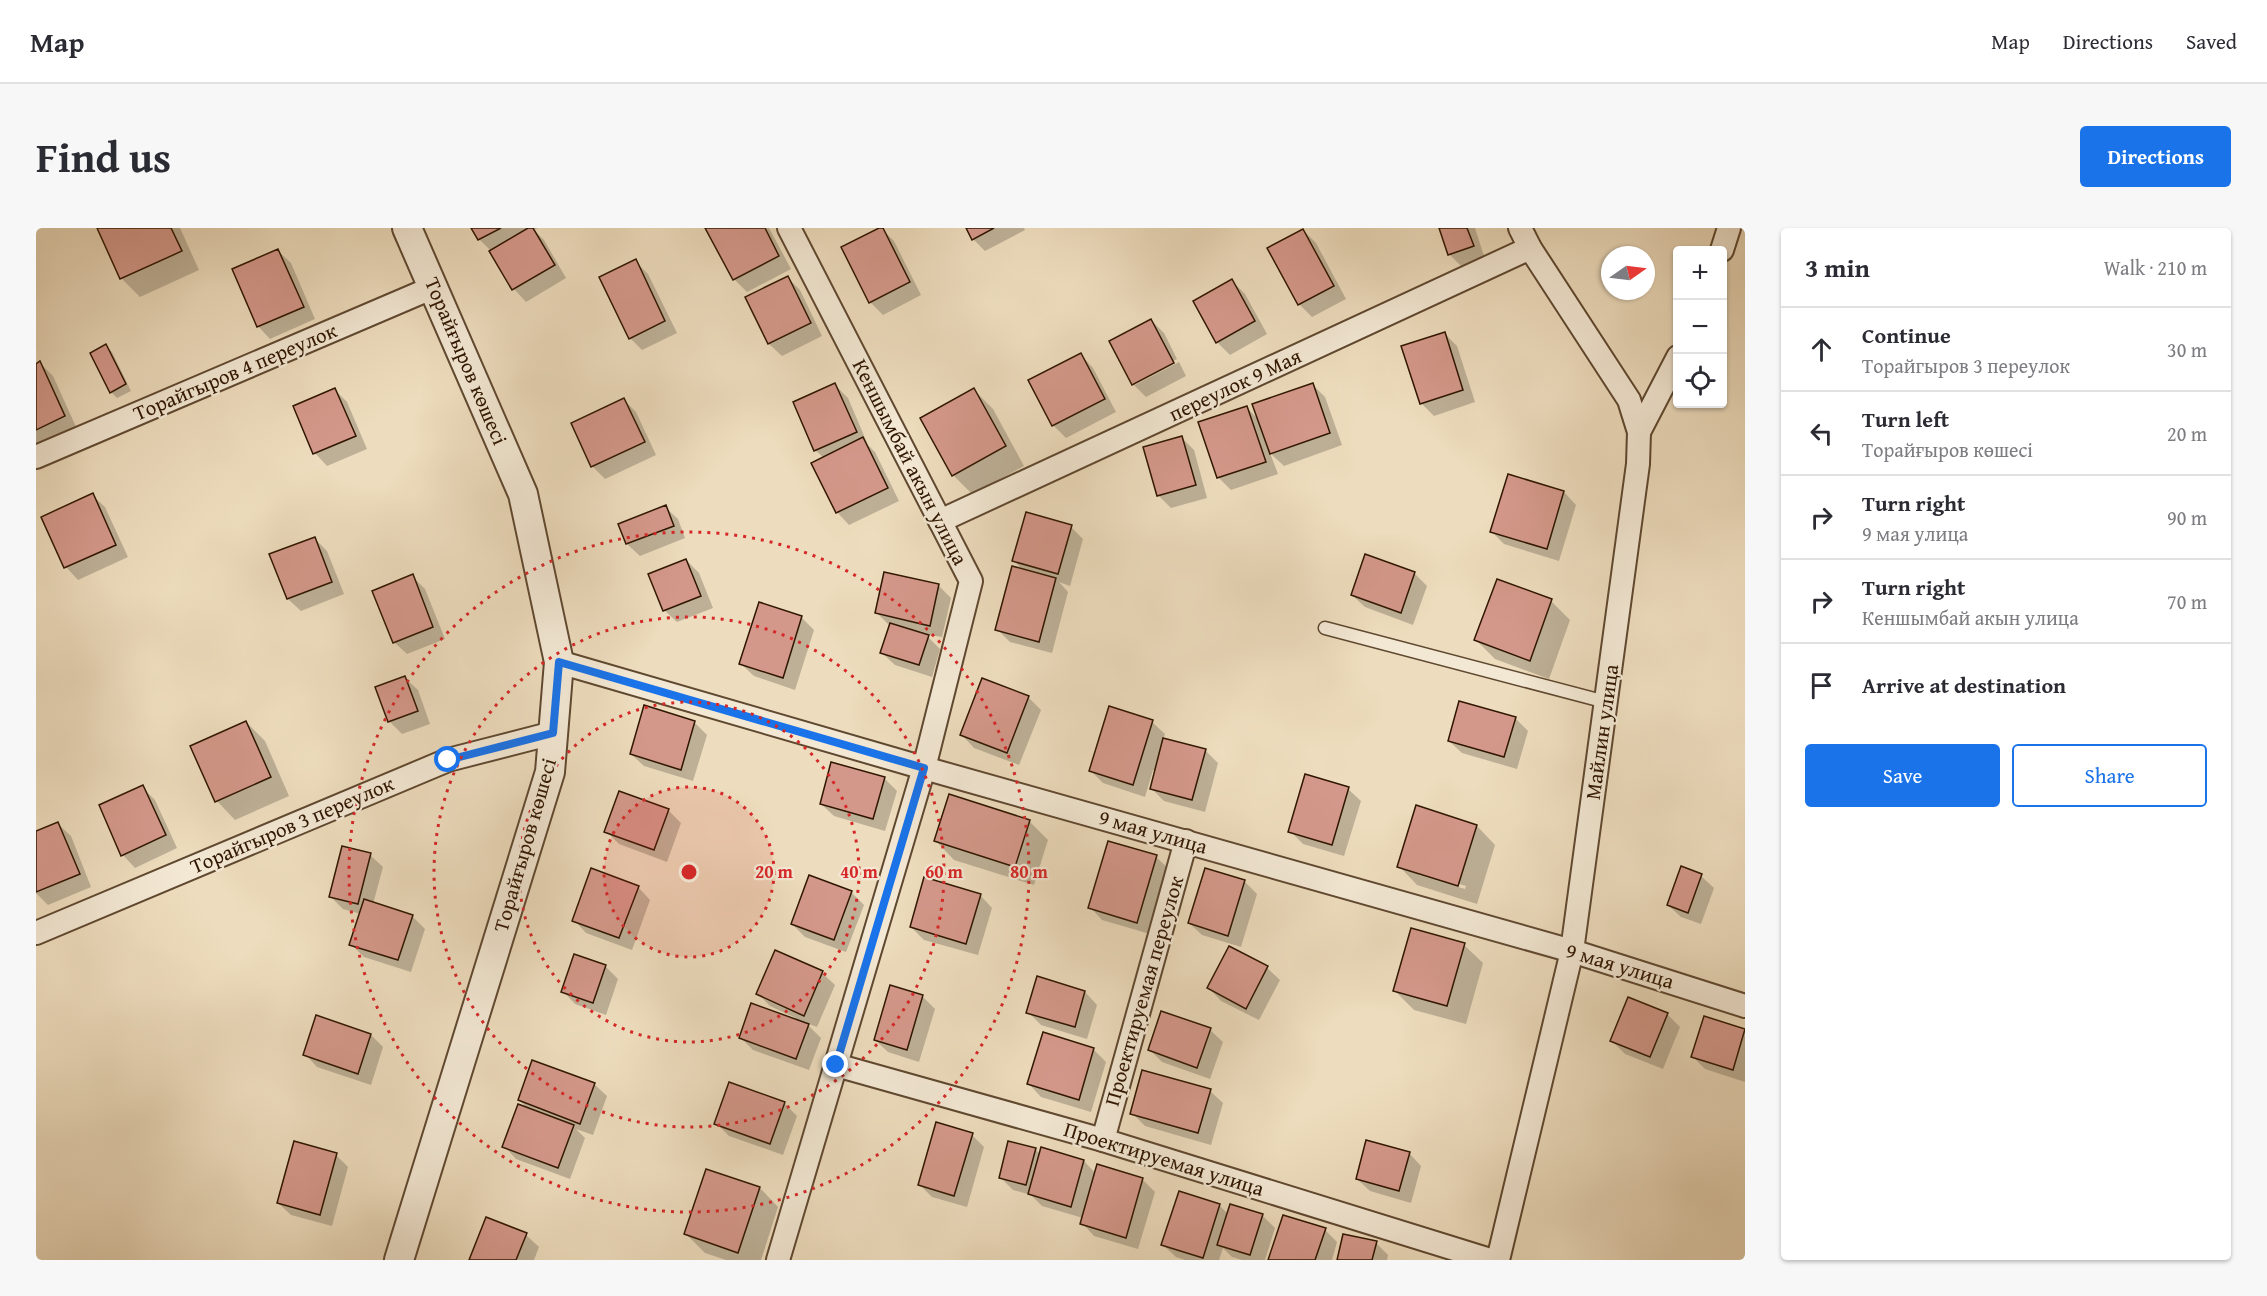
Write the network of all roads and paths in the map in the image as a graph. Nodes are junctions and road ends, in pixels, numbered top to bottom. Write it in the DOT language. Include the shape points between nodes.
graph roads {
  1 [pos="407,228"];
  2 [pos="790,228"];
  3 [pos="1520,228"];
  4 [pos="1729,228"];
  5 [pos="1723,246"];
  6 [pos="1530,248"];
  7 [pos="434,287"];
  8 [pos="1673,365"];
  9 [pos="1639,432"];
  10 [pos="36,457"];
  11 [pos="940,521"];
  12 [pos="1325,628"];
  13 [pos="559,662"];
  14 [pos="1606,702"];
  15 [pos="553,733"];
  16 [pos="924,768"];
  17 [pos="1186,841"];
  18 [pos="36,933"];
  19 [pos="1572,951"];
  20 [pos="1745,1006"];
  21 [pos="836,1065"];
  22 [pos="1103,1140"];
  23 [pos="399,1260"];
  24 [pos="778,1260"];
  25 [pos="1490,1260"];
  26 [pos="1497,1260"];
  1 -- 7 [label="street, Торайғыров көшесі"];
  2 -- 11 [label="street, Кеншымбай акын улица"];
  3 -- 6 [label="street, Майлин улица"];
  4 -- 5 [label="street"];
  6 -- 9 [label="street, Майлин улица" via="1629,400"];
  6 -- 11 [label="street, переулок 9 Мая"];
  7 -- 10 [label="street, Торайгыров 4 переулок"];
  7 -- 13 [label="street, Торайғыров көшесі" via="523,494"];
  8 -- 9 [label="street"];
  9 -- 14 [label="street, Майлин улица"];
  11 -- 16 [label="street, Кеншымбай акын улица" via="971,581"];
  12 -- 14 [label="lane"];
  13 -- 15 [label="street, Торайғыров көшесі"];
  13 -- 16 [label="street, 9 мая улица"];
  14 -- 19 [label="street, Майлин улица"];
  15 -- 18 [label="street, Торайгыров 3 переулок" via="448,760"];
  15 -- 23 [label="street, Торайғыров көшесі" via="550,772"];
  16 -- 17 [label="street, 9 мая улица"];
  16 -- 21 [label="street, Кеншымбай акын улица"];
  17 -- 19 [label="street, 9 мая улица"];
  17 -- 22 [label="street, Проектируемая переулок"];
  19 -- 20 [label="street, 9 мая улица"];
  19 -- 26 [label="street, Майлин улица"];
  21 -- 22 [label="street, Проектируемая улица"];
  21 -- 24 [label="street, Кеншымбай акын улица"];
  22 -- 25 [label="street, Проектируемая улица"];
}
